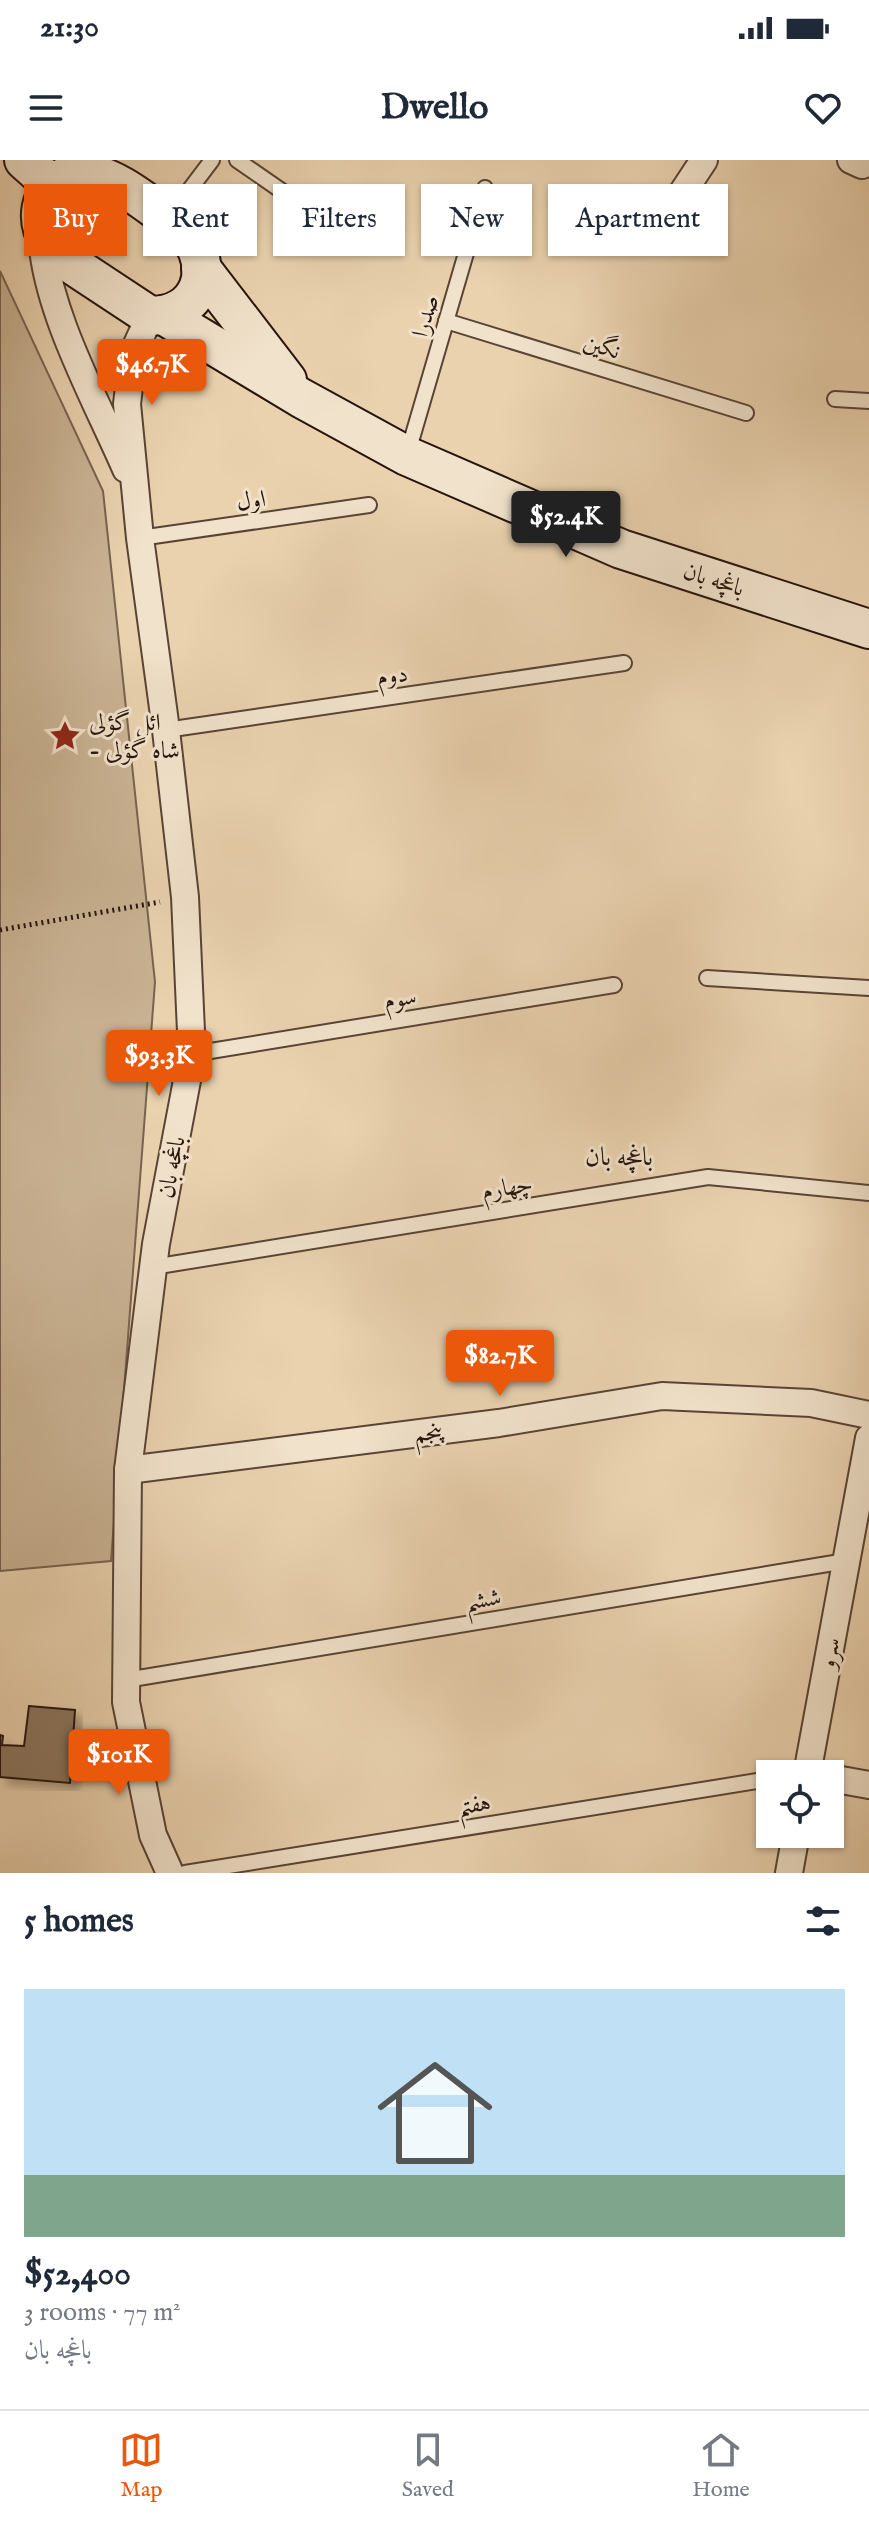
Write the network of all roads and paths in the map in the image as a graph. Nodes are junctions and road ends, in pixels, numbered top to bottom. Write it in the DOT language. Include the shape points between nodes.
graph roads {
  1 [pos="24,160"];
  2 [pos="212,160"];
  3 [pos="237,160"];
  4 [pos="704,160"];
  5 [pos="51,184"];
  6 [pos="54,184"];
  7 [pos="116,184"];
  8 [pos="194,184"];
  9 [pos="688,184"];
  10 [pos="273,185"];
  11 [pos="43,256"];
  12 [pos="59,256"];
  13 [pos="199,256"];
  14 [pos="465,256"];
  15 [pos="201,268"];
  16 [pos="157,316"];
  17 [pos="446,321"];
  18 [pos="301,398"];
  19 [pos="835,399"];
  20 [pos="869,401"];
  21 [pos="746,413"];
  22 [pos="407,456"];
  23 [pos="135,490"];
  24 [pos="369,505"];
  25 [pos="140,538"];
  26 [pos="869,629"];
  27 [pos="624,663"];
  28 [pos="166,730"];
  29 [pos="185,897"];
  30 [pos="0,930"];
  31 [pos="707,978"];
  32 [pos="614,985"];
  33 [pos="869,988"];
  34 [pos="192,1054"];
  35 [pos="869,1193"];
  36 [pos="153,1267"];
  37 [pos="869,1415"];
  38 [pos="869,1438"];
  39 [pos="128,1470"];
  40 [pos="846,1561"];
  41 [pos="126,1691"];
  42 [pos="810,1760"];
  43 [pos="756,1781"];
  44 [pos="844,1781"];
  45 [pos="869,1785"];
  46 [pos="793,1848"];
  47 [pos="170,1873"];
  48 [pos="185,1873"];
  49 [pos="789,1873"];
  1 -- 5 [label="main road"];
  2 -- 8 [label="lane"];
  3 -- 10 [label="lane"];
  4 -- 9 [label="street"];
  6 -- 7 [label="main road" via="76,171 89,171"];
  11 -- 23 [label="street" via="57,311"];
  12 -- 16 [label="main road, باغچه بان"];
  13 -- 15 [label="main road"];
  14 -- 17 [label="lane, صدرا"];
  15 -- 16 [label="main road" via="197,292 187,305"];
  15 -- 18 [label="main road"];
  16 -- 18 [label="main road, باغچه بان"];
  16 -- 23 [label="street, باغچه بان" via="133,353 127,404"];
  17 -- 21 [label="lane, نگین"];
  17 -- 22 [label="lane, صدرا"];
  18 -- 22 [label="main road, باغچه بان"];
  19 -- 20 [label="lane"];
  22 -- 26 [label="main road, باغچه بان" via="621,549"];
  23 -- 25 [label="street, باغچه بان"];
  24 -- 25 [label="lane, اول"];
  25 -- 28 [label="street, باغچه بان"];
  27 -- 28 [label="lane, دوم"];
  28 -- 29 [label="street, باغچه بان"];
  29 -- 30 [label="path"];
  29 -- 34 [label="street, باغچه بان"];
  31 -- 33 [label="lane"];
  32 -- 34 [label="lane, سوم"];
  34 -- 36 [label="street, باغچه بان"];
  35 -- 36 [label="lane, چهارم" via="708,1177"];
  36 -- 39 [label="street, باغچه بان"];
  37 -- 39 [label="street, پنجم" via="811,1403 662,1396 499,1423"];
  38 -- 40 [label="street, سرو"];
  39 -- 41 [label="street, باغچه بان"];
  40 -- 41 [label="lane, ششم"];
  40 -- 42 [label="street, سرو"];
  41 -- 47 [label="street, باغچه بان" via="153,1835"];
  43 -- 48 [label="lane, هفتم"];
  44 -- 45 [label="street"];
  46 -- 49 [label="street"];
}
